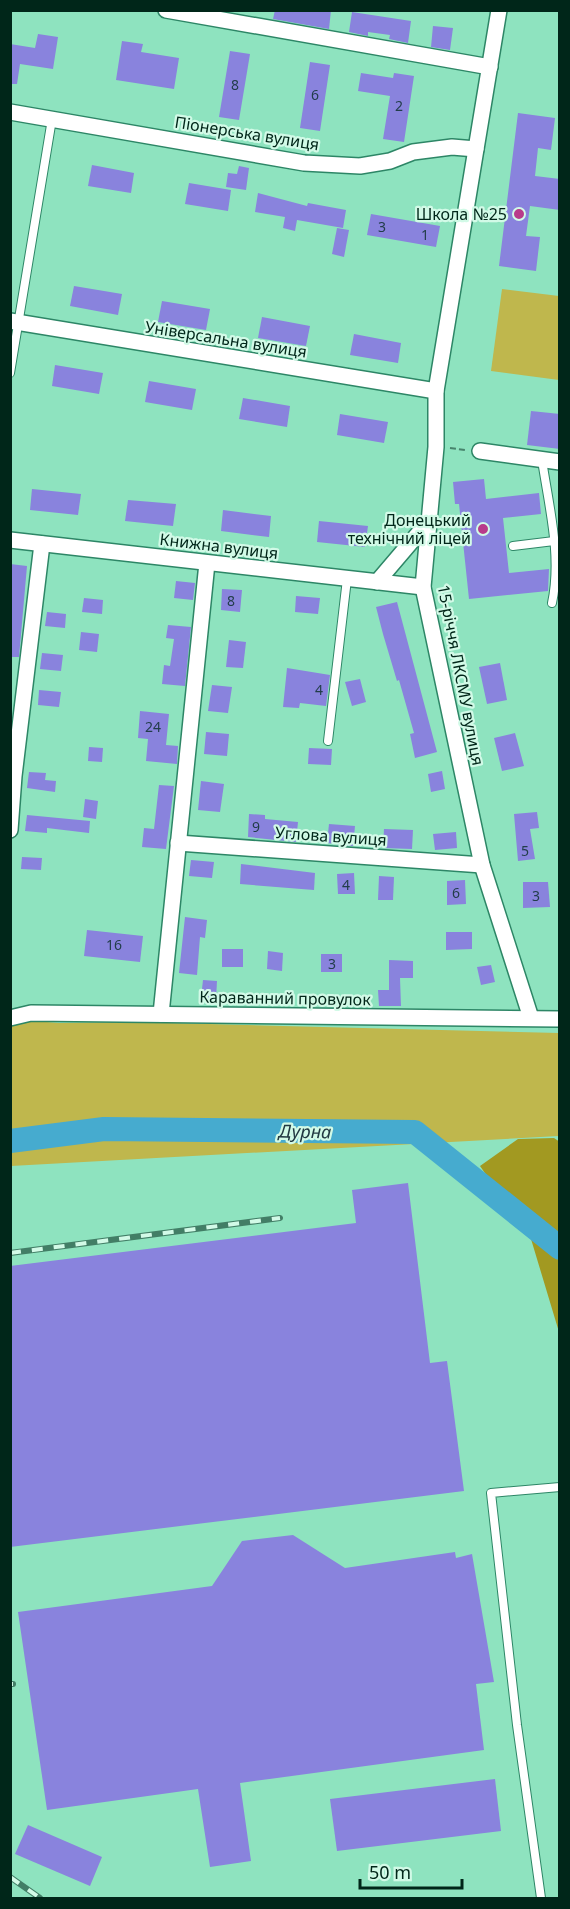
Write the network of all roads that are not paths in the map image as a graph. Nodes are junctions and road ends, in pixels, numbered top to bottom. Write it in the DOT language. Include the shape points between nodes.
graph roads {
  1 [pos="166,10"];
  2 [pos="499,10"];
  3 [pos="490,67"];
  4 [pos="10,112"];
  5 [pos="52,118"];
  6 [pos="476,149"];
  7 [pos="14,322"];
  8 [pos="10,373"];
  9 [pos="436,391"];
  10 [pos="480,451"];
  11 [pos="542,460"];
  12 [pos="560,462"];
  13 [pos="429,520"];
  14 [pos="10,540"];
  15 [pos="554,541"];
  16 [pos="42,544"];
  17 [pos="513,546"];
  18 [pos="207,563"];
  19 [pos="347,579"];
  20 [pos="376,582"];
  21 [pos="423,587"];
  22 [pos="552,603"];
  23 [pos="328,741"];
  24 [pos="10,830"];
  25 [pos="178,843"];
  26 [pos="482,865"];
  27 [pos="161,1014"];
  28 [pos="10,1018"];
  29 [pos="531,1018"];
  30 [pos="560,1019"];
  31 [pos="560,1486"];
  32 [pos="540,1899"];
  1 -- 3 [label="street"];
  2 -- 3 [label="street, 15-річчя ЛКСМУ вулиця"];
  3 -- 6 [label="street, 15-річчя ЛКСМУ вулиця"];
  4 -- 5 [label="street, Піонерська вулиця"];
  5 -- 6 [label="street, Піонерська вулиця" via="304,163 360,166 413,152 452,147"];
  5 -- 7 [label="lane"];
  6 -- 9 [label="street, 15-річчя ЛКСМУ вулиця"];
  7 -- 8 [label="lane"];
  7 -- 9 [label="street, Універсальна вулиця"];
  9 -- 13 [label="street, 15-річчя ЛКСМУ вулиця" via="436,447"];
  10 -- 11 [label="street"];
  11 -- 12 [label="street"];
  11 -- 15 [label="lane"];
  13 -- 20 [label="street"];
  13 -- 21 [label="street, 15-річчя ЛКСМУ вулиця"];
  14 -- 16 [label="street, Книжна вулиця"];
  15 -- 17 [label="lane"];
  15 -- 22 [label="lane" via="556,582"];
  16 -- 18 [label="street, Книжна вулиця"];
  16 -- 24 [label="street"];
  18 -- 19 [label="street, Книжна вулиця"];
  18 -- 25 [label="street"];
  19 -- 20 [label="street, Книжна вулиця"];
  19 -- 23 [label="lane"];
  20 -- 21 [label="street, Книжна вулиця"];
  21 -- 26 [label="street, 15-річчя ЛКСМУ вулиця"];
  25 -- 26 [label="street, Углова вулиця"];
  25 -- 27 [label="street"];
  26 -- 29 [label="street, 15-річчя ЛКСМУ вулиця"];
  27 -- 28 [label="street, Караванний провулок" via="31,1013"];
  27 -- 29 [label="street, Караванний провулок"];
  29 -- 30 [label="street, Караванний провулок"];
  31 -- 32 [label="lane" via="491,1493"];
}
